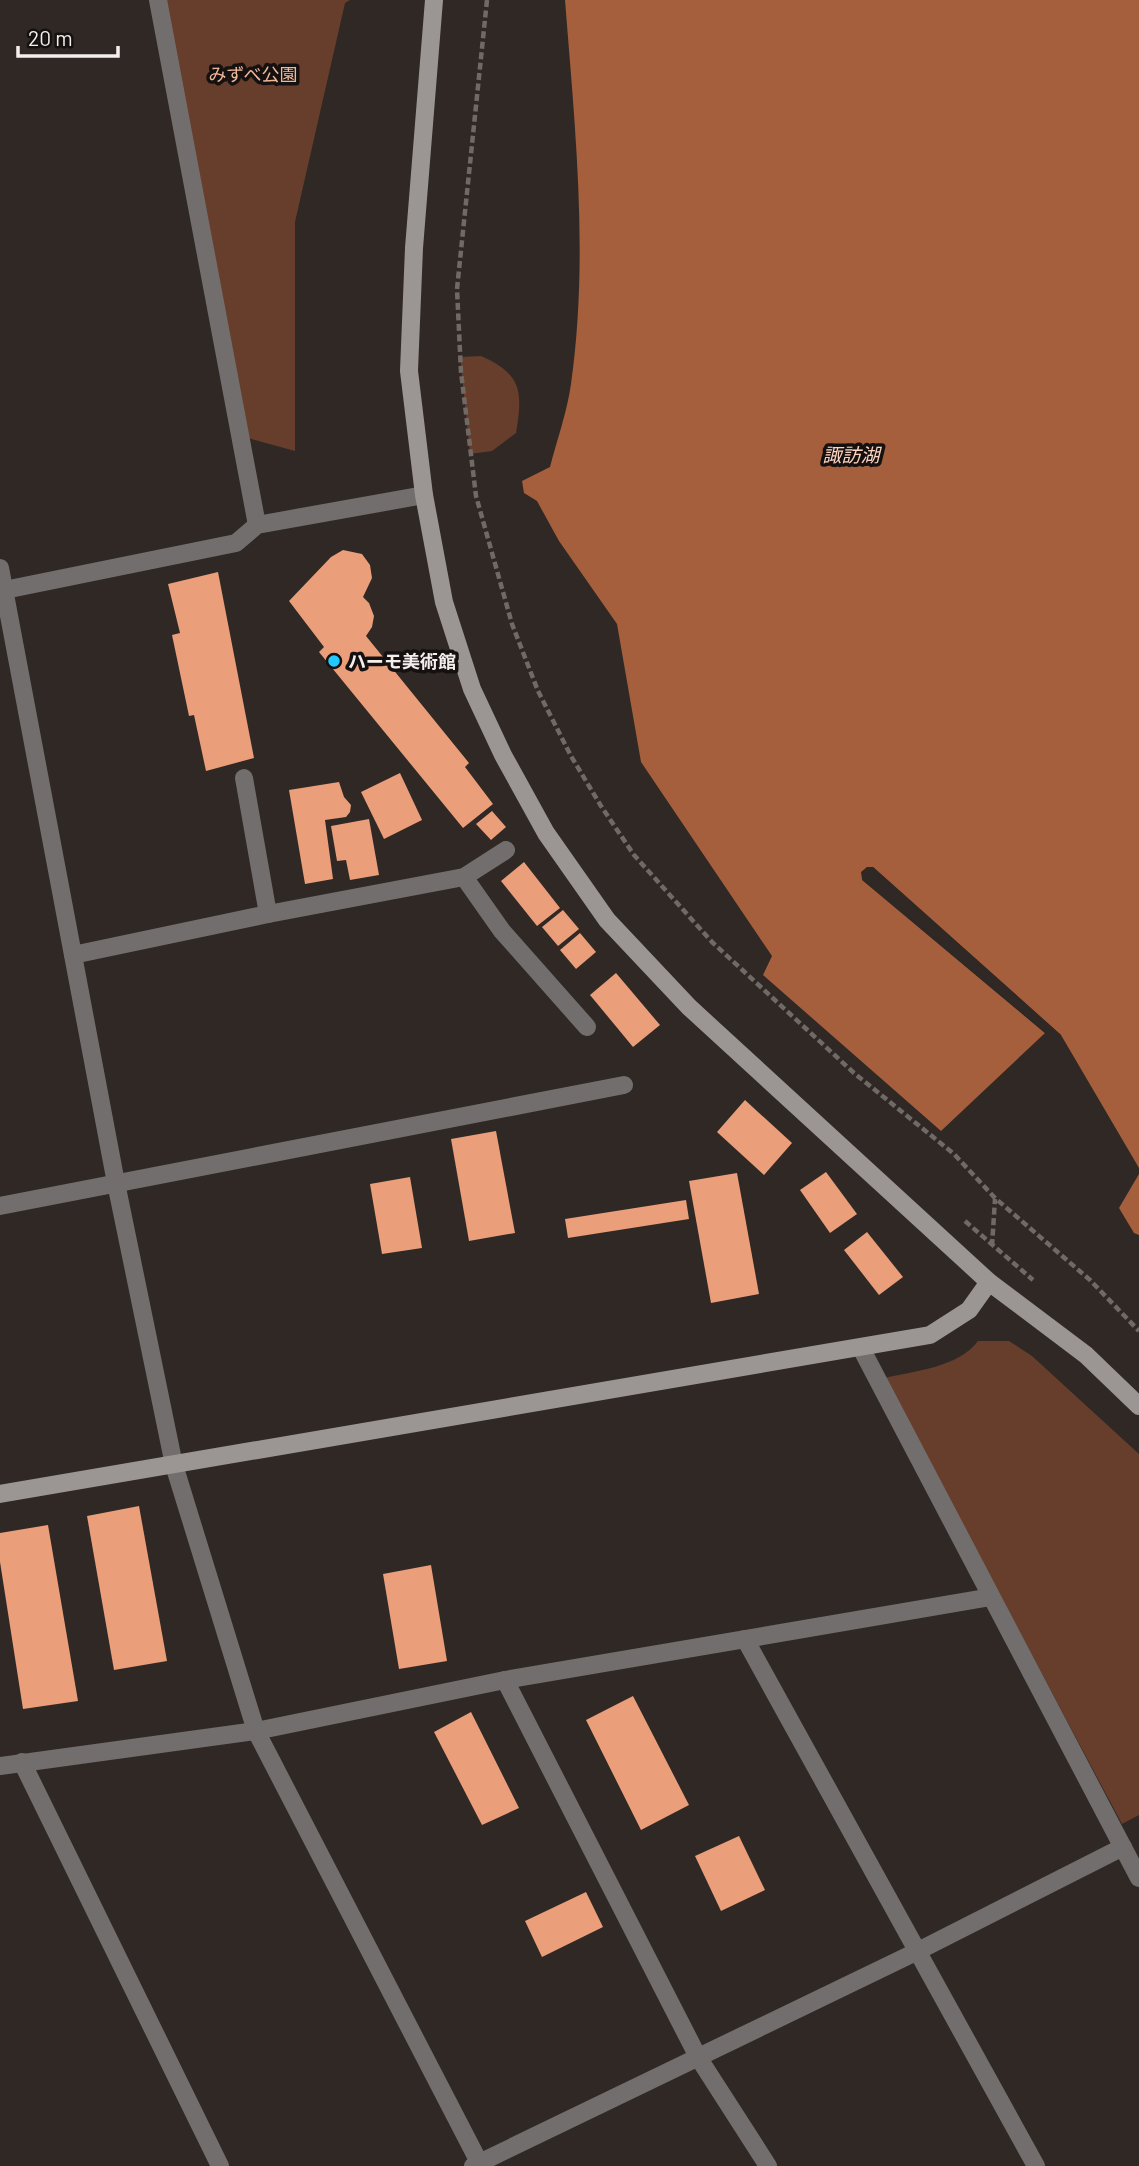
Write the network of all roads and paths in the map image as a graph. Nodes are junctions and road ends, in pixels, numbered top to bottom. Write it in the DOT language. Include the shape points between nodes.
graph roads {
  1 [pos="158,0"];
  2 [pos="434,0"];
  3 [pos="487,0"];
  4 [pos="424,495"];
  5 [pos="257,525"];
  6 [pos="0,568"];
  7 [pos="2,591"];
  8 [pos="244,778"];
  9 [pos="506,850"];
  10 [pos="464,877"];
  11 [pos="268,914"];
  12 [pos="73,955"];
  13 [pos="587,1027"];
  14 [pos="624,1085"];
  15 [pos="116,1184"];
  16 [pos="995,1198"];
  17 [pos="0,1206"];
  18 [pos="960,1217"];
  19 [pos="992,1244"];
  20 [pos="1034,1280"];
  21 [pos="989,1282"];
  22 [pos="1139,1331"];
  23 [pos="861,1348"];
  24 [pos="1139,1406"];
  25 [pos="174,1465"];
  26 [pos="0,1494"];
  27 [pos="991,1597"];
  28 [pos="745,1639"];
  29 [pos="505,1680"];
  30 [pos="256,1731"];
  31 [pos="22,1762"];
  32 [pos="0,1766"];
  33 [pos="1123,1847"];
  34 [pos="1139,1878"];
  35 [pos="918,1951"];
  36 [pos="698,2057"];
  37 [pos="477,2165"];
  38 [pos="220,2166"];
  39 [pos="768,2166"];
  40 [pos="1036,2166"];
  1 -- 5 [label="street"];
  2 -- 4 [label="street" via="409,371"];
  3 -- 16 [label="path" via="457,289 461,372 476,496 512,624 538,691 601,806 634,855 673,900 854,1073 954,1154"];
  4 -- 5 [label="street"];
  4 -- 21 [label="street" via="444,602 472,689 545,833 607,920 689,1007"];
  5 -- 7 [label="street" via="236,543"];
  6 -- 7 [label="street"];
  7 -- 12 [label="street"];
  8 -- 11 [label="street"];
  9 -- 10 [label="street"];
  10 -- 11 [label="street"];
  10 -- 13 [label="street" via="502,931"];
  11 -- 12 [label="street"];
  12 -- 15 [label="street"];
  14 -- 15 [label="street"];
  15 -- 17 [label="street"];
  15 -- 25 [label="street"];
  16 -- 19 [label="path"];
  16 -- 22 [label="path" via="1090,1280"];
  18 -- 19 [label="path"];
  19 -- 20 [label="path"];
  21 -- 23 [label="street" via="969,1310 930,1335"];
  21 -- 24 [label="street" via="1086,1355"];
  23 -- 25 [label="street"];
  23 -- 27 [label="street"];
  25 -- 26 [label="street"];
  25 -- 30 [label="street"];
  27 -- 28 [label="street"];
  27 -- 33 [label="street"];
  28 -- 29 [label="street"];
  28 -- 35 [label="street"];
  29 -- 30 [label="street"];
  29 -- 36 [label="street"];
  30 -- 31 [label="street"];
  30 -- 37 [label="street"];
  31 -- 32 [label="street"];
  31 -- 38 [label="street"];
  33 -- 34 [label="street"];
  33 -- 35 [label="street"];
  35 -- 36 [label="street"];
  35 -- 40 [label="street"];
  36 -- 37 [label="street"];
  36 -- 39 [label="street"];
}
